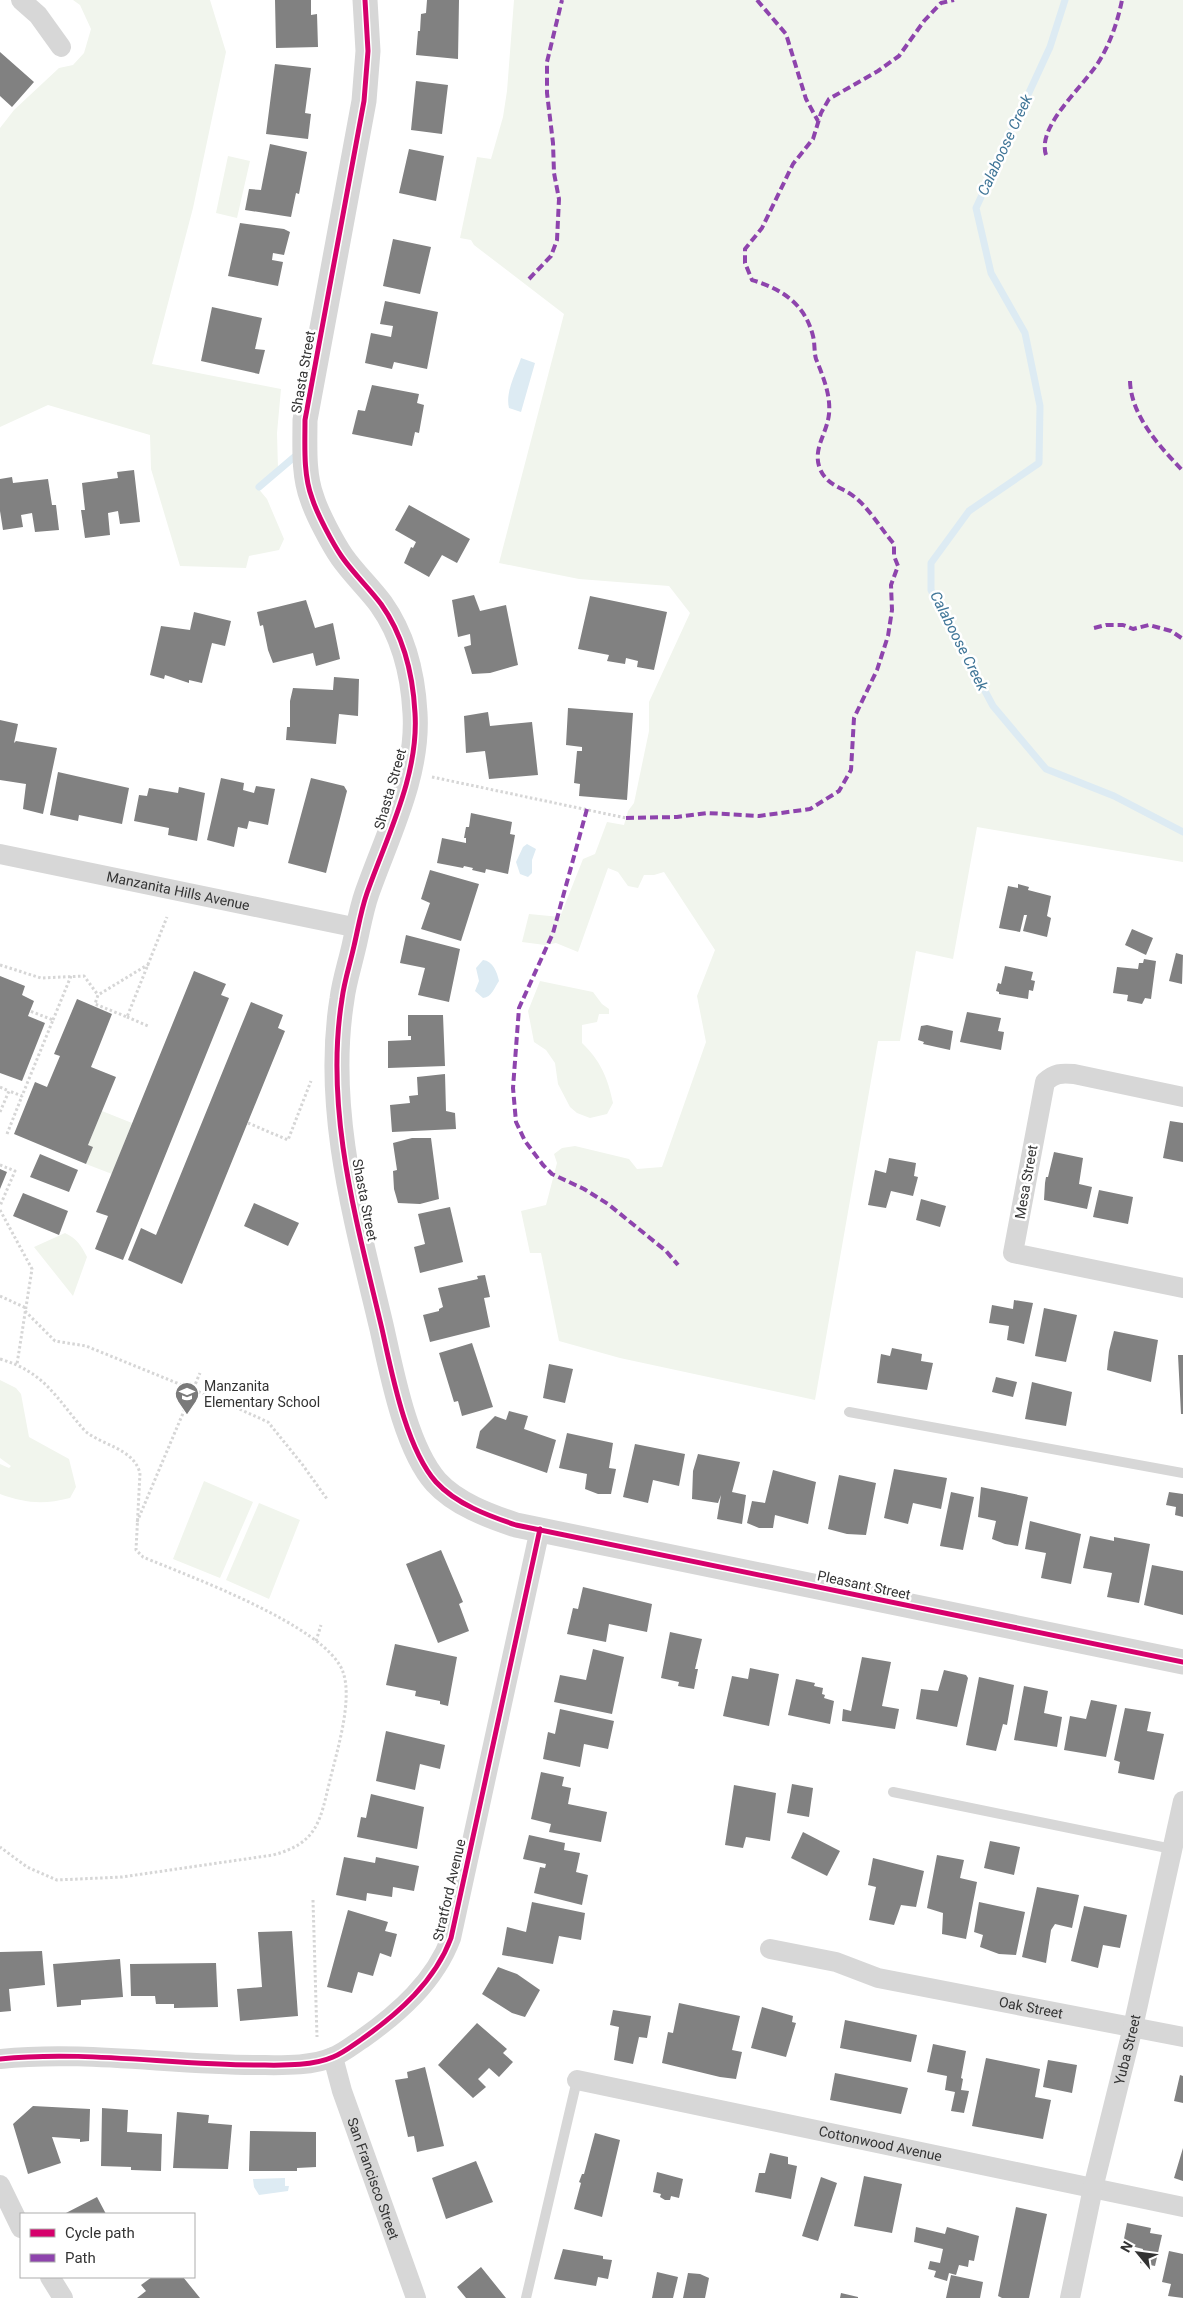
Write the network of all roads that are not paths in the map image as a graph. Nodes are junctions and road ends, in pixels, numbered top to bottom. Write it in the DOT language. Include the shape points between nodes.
graph roads {
  1 [pos="21,0"];
  2 [pos="365,0"];
  3 [pos="61,47"];
  4 [pos="0,854"];
  5 [pos="358,928"];
  6 [pos="1183,1097"];
  7 [pos="1183,1288"];
  8 [pos="849,1412"];
  9 [pos="1183,1473"];
  10 [pos="540,1529"];
  11 [pos="1183,1662"];
  12 [pos="893,1792"];
  13 [pos="1183,1801"];
  14 [pos="1172,1849"];
  15 [pos="770,1949"];
  16 [pos="1133,2027"];
  17 [pos="1183,2037"];
  18 [pos="333,2058"];
  19 [pos="0,2059"];
  20 [pos="577,2080"];
  21 [pos="0,2185"];
  22 [pos="1093,2188"];
  23 [pos="1183,2207"];
  24 [pos="20,2226"];
  25 [pos="51,2278"];
  26 [pos="62,2298"];
  27 [pos="416,2298"];
  28 [pos="526,2298"];
  29 [pos="1070,2298"];
  1 -- 3 [label="street" via="38,15"];
  2 -- 5 [label="street, Shasta Street" via="368,51 364,101 305,429 307,479 312,499 341,556 392,622 408,660 415,704 416,736 407,776"];
  4 -- 5 [label="street, Manzanita Hills Avenue"];
  5 -- 10 [label="street, Shasta Street" via="342,998 339,1027 341,1126 355,1214 402,1410 418,1452 438,1484 488,1515 516,1526"];
  6 -- 7 [label="street, Mesa Street" via="1074,1074 1060,1073 1045,1082 1013,1253"];
  8 -- 9 [label="lane"];
  10 -- 11 [label="street, Pleasant Street"];
  10 -- 18 [label="street, Stratford Avenue" via="454,1926 446,1950 405,2006"];
  12 -- 14 [label="lane"];
  13 -- 14 [label="street, Yuba Street"];
  14 -- 16 [label="street, Yuba Street"];
  15 -- 16 [label="street, Oak Street" via="836,1962 878,1978"];
  16 -- 17 [label="street, Oak Street"];
  16 -- 22 [label="street, Yuba Street"];
  18 -- 19 [label="street, Stratford Avenue" via="271,2065 56,2057"];
  18 -- 27 [label="street, San Francisco Street"];
  20 -- 22 [label="street, Cottonwood Avenue"];
  20 -- 28 [label="lane"];
  21 -- 24 [label="street"];
  22 -- 23 [label="street, Cottonwood Avenue"];
  22 -- 29 [label="street, Yuba Street"];
  25 -- 26 [label="street"];
}
